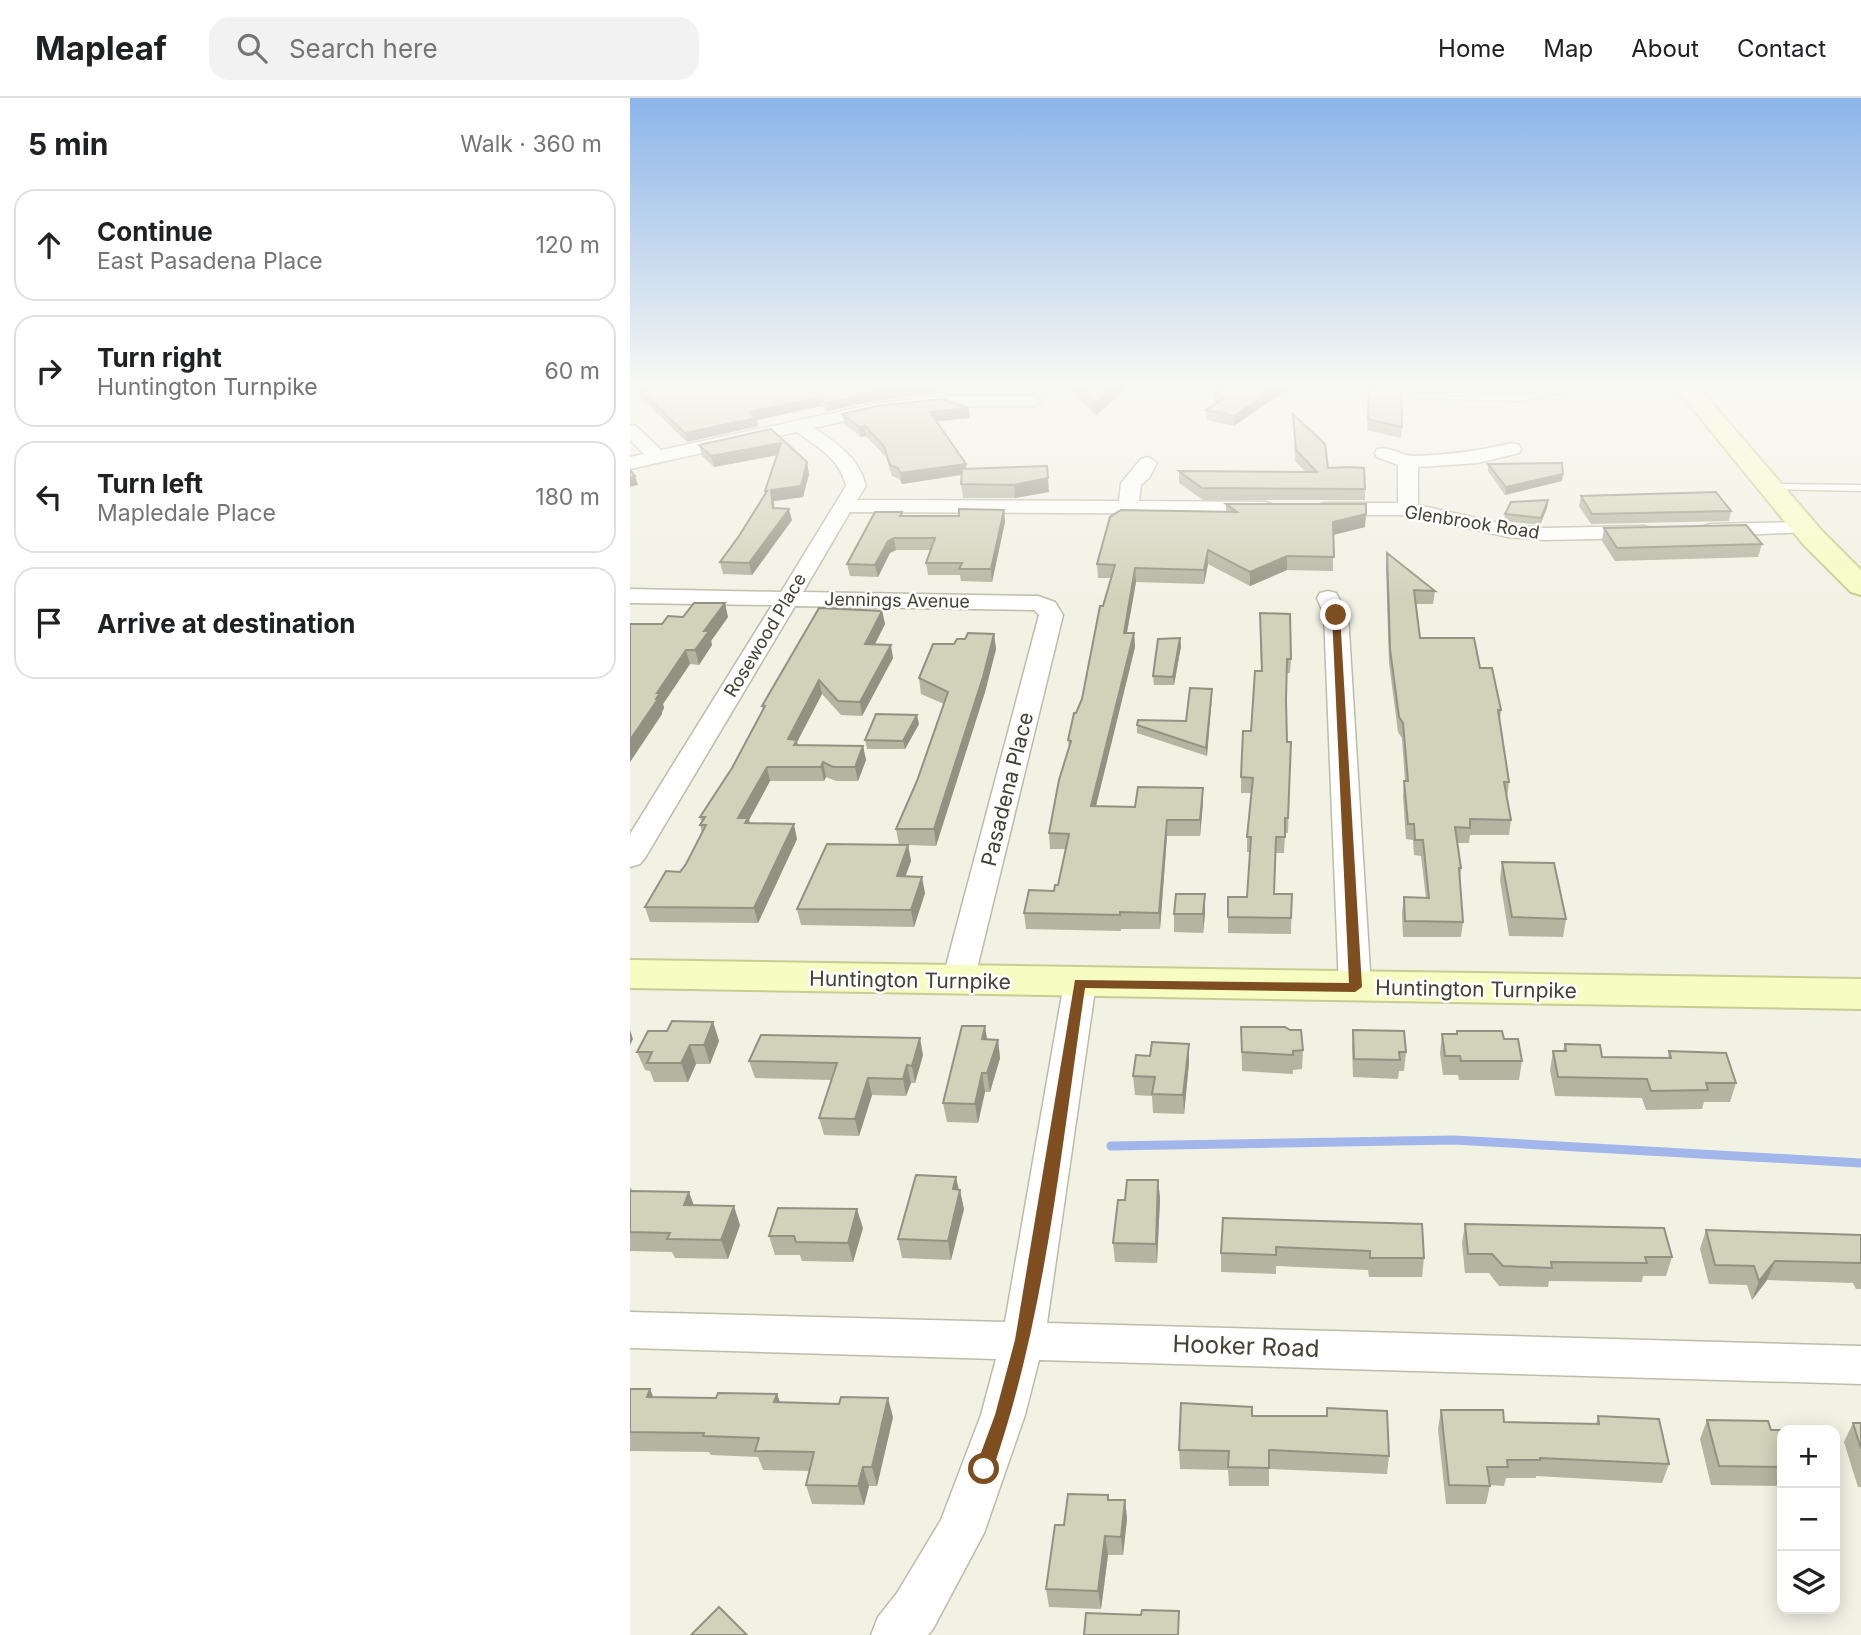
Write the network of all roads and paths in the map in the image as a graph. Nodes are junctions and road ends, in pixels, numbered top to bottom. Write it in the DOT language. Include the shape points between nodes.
graph roads {
  1 [pos="843,460"];
  2 [pos="1402,460"];
  3 [pos="1440,460"];
  4 [pos="1747,460"];
  5 [pos="1408,462"];
  6 [pos="1149,463"];
  7 [pos="1770,487"];
  8 [pos="1861,488"];
  9 [pos="845,506"];
  10 [pos="1128,507"];
  11 [pos="1408,509"];
  12 [pos="1804,528"];
  13 [pos="1668,531"];
  14 [pos="1695,531"];
  15 [pos="1861,586"];
  16 [pos="630,596"];
  17 [pos="788,598"];
  18 [pos="1328,598"];
  19 [pos="1038,603"];
  20 [pos="630,858"];
  21 [pos="630,974"];
  22 [pos="958,981"];
  23 [pos="1080,983"];
  24 [pos="1355,987"];
  25 [pos="1861,994"];
  26 [pos="630,1329"];
  27 [pos="1023,1340"];
  28 [pos="1861,1365"];
  29 [pos="896,1635"];
  1 -- 9 [label="street, Rosewood Place" via="854,474 856,486"];
  2 -- 5 [label="street"];
  3 -- 5 [label="street"];
  4 -- 7 [label="main road"];
  5 -- 11 [label="street"];
  6 -- 10 [label="street" via="1131,483"];
  7 -- 8 [label="lane"];
  7 -- 12 [label="main road"];
  9 -- 10 [label="street, Glenbrook Road"];
  9 -- 17 [label="street, Rosewood Place"];
  10 -- 11 [label="street, Glenbrook Road"];
  11 -- 13 [label="street, Glenbrook Road" via="1508,531"];
  12 -- 14 [label="street"];
  12 -- 15 [label="main road"];
  16 -- 17 [label="street, Jennings Avenue"];
  17 -- 19 [label="street, Jennings Avenue"];
  17 -- 20 [label="street, Rosewood Place"];
  18 -- 24 [label="street" via="1336,615"];
  19 -- 22 [label="street, Pasadena Place" via="1051,615"];
  21 -- 22 [label="main road, Huntington Turnpike"];
  22 -- 23 [label="main road, Huntington Turnpike"];
  23 -- 24 [label="main road, Huntington Turnpike"];
  23 -- 27 [label="street"];
  24 -- 25 [label="main road, Huntington Turnpike"];
  26 -- 27 [label="street, Hooker Road"];
  27 -- 28 [label="street, Hooker Road"];
  27 -- 29 [label="street" via="1003,1415 960,1533"];
}
